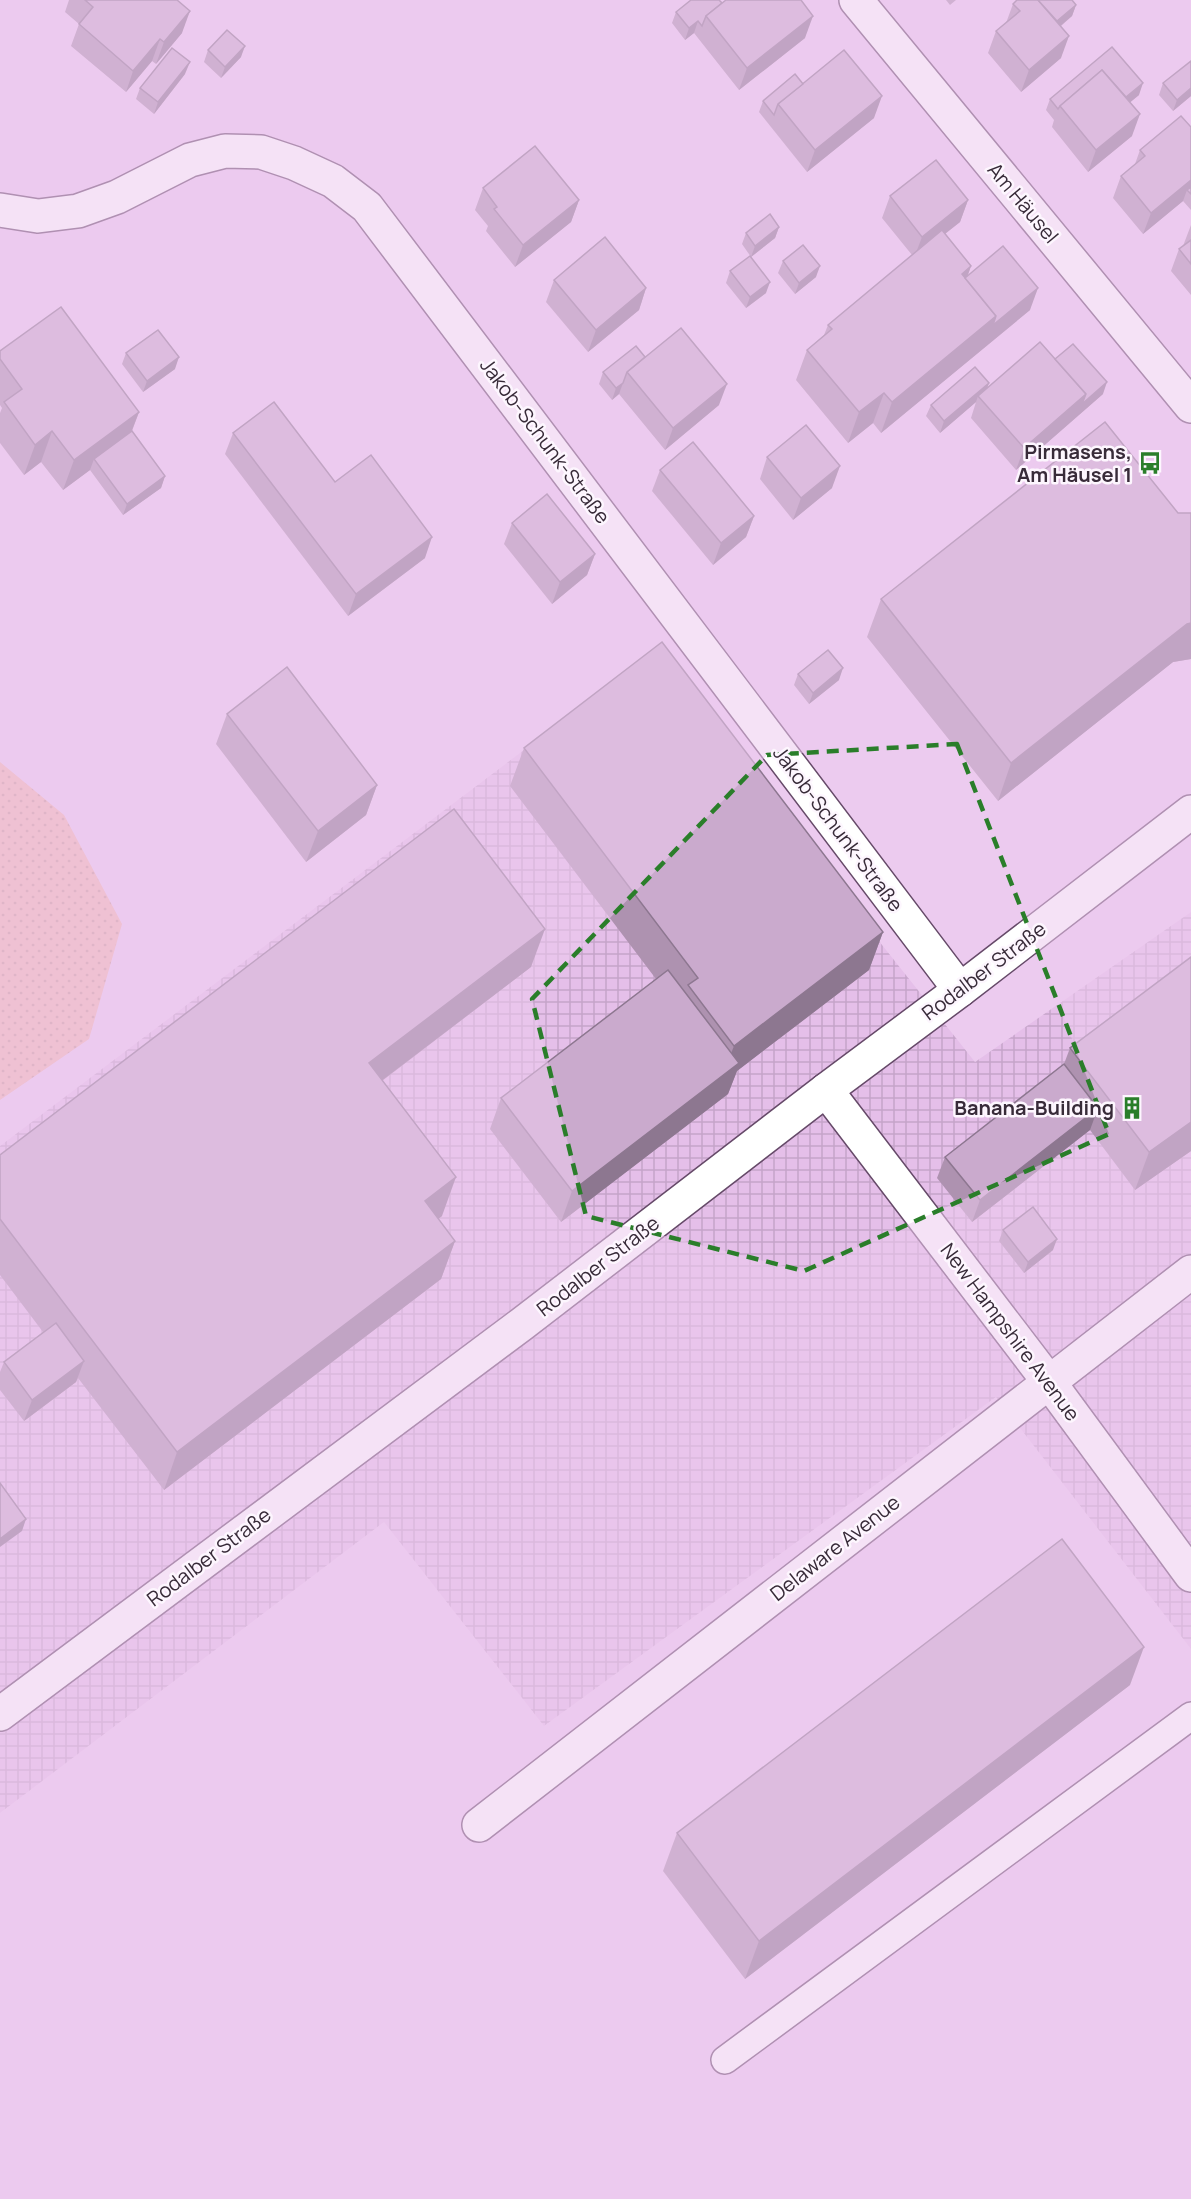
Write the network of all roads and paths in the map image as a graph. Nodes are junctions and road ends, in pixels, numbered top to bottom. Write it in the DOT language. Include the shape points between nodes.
graph roads {
  1 [pos="856,0"];
  2 [pos="0,210"];
  3 [pos="1191,406"];
  4 [pos="1191,812"];
  5 [pos="960,990"];
  6 [pos="826,1090"];
  7 [pos="1191,1272"];
  8 [pos="1049,1382"];
  9 [pos="1191,1575"];
  10 [pos="0,1714"];
  11 [pos="1191,1716"];
  12 [pos="479,1825"];
  13 [pos="725,2060"];
  1 -- 3 [label="street, Am Häusel"];
  2 -- 5 [label="street, Jakob-Schunk-Straße" via="38,216 78,211 117,197 190,160 225,151 261,152 294,163 333,181 366,207"];
  4 -- 5 [label="street, Rodalber Straße"];
  5 -- 6 [label="street, Rodalber Straße"];
  6 -- 8 [label="street, New Hampshire Avenue"];
  6 -- 10 [label="street, Rodalber Straße" via="522,1324"];
  7 -- 8 [label="street, Delaware Avenue"];
  8 -- 9 [label="street, New Hampshire Avenue"];
  8 -- 12 [label="street, Delaware Avenue"];
  11 -- 13 [label="lane"];
}
